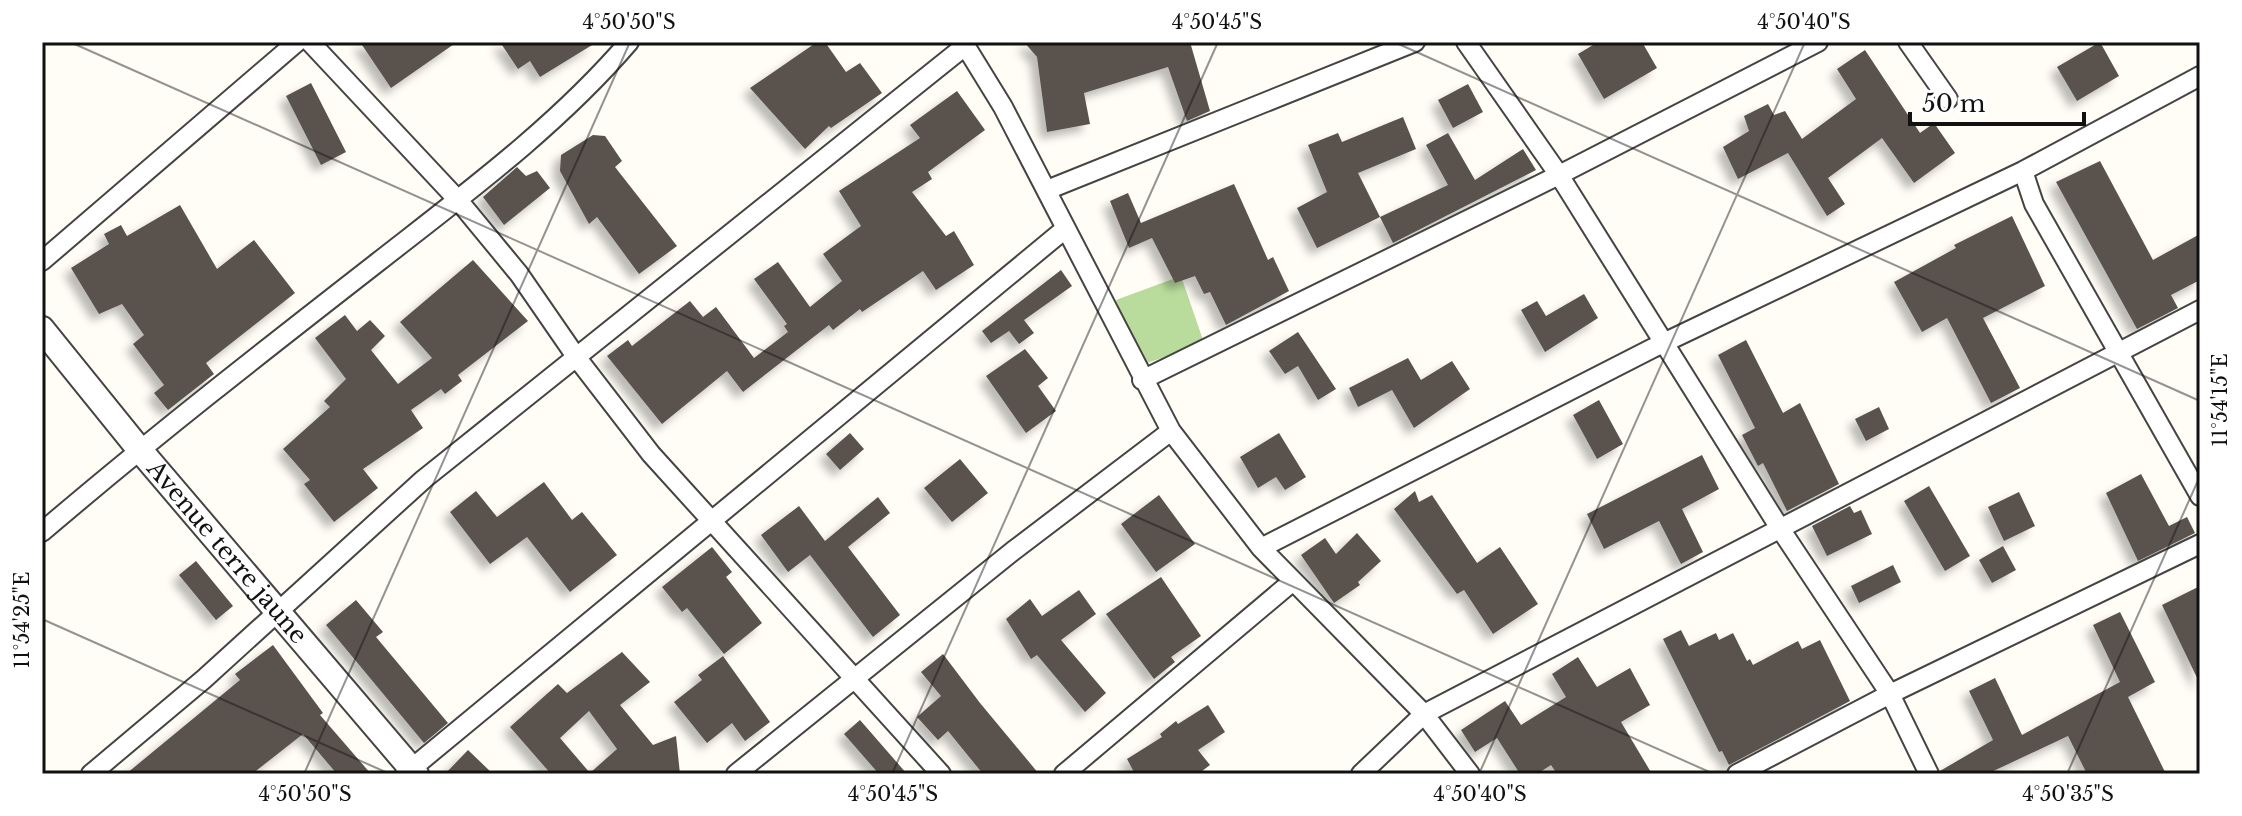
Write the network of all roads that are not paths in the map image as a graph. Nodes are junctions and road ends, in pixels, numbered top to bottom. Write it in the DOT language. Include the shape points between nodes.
graph roads {
  1 [pos="297,42"];
  2 [pos="310,42"];
  3 [pos="629,42"];
  4 [pos="1415,42"];
  5 [pos="1466,42"];
  6 [pos="1818,42"];
  7 [pos="1908,42"];
  8 [pos="964,44"];
  9 [pos="2200,76"];
  10 [pos="1948,99"];
  11 [pos="2023,171"];
  12 [pos="1559,175"];
  13 [pos="1047,190"];
  14 [pos="458,200"];
  15 [pos="1065,229"];
  16 [pos="42,261"];
  17 [pos="2200,310"];
  18 [pos="42,329"];
  19 [pos="1664,342"];
  20 [pos="2117,354"];
  21 [pos="577,358"];
  22 [pos="1142,380"];
  23 [pos="1171,431"];
  24 [pos="139,449"];
  25 [pos="2200,496"];
  26 [pos="712,522"];
  27 [pos="1781,530"];
  28 [pos="42,532"];
  29 [pos="2200,544"];
  30 [pos="1261,548"];
  31 [pos="1293,581"];
  32 [pos="279,610"];
  33 [pos="854,680"];
  34 [pos="1890,694"];
  35 [pos="1424,714"];
  36 [pos="411,772"];
  37 [pos="91,774"];
  38 [pos="736,774"];
  39 [pos="941,774"];
  40 [pos="1064,774"];
  41 [pos="1361,774"];
  42 [pos="1470,774"];
  43 [pos="1737,774"];
  44 [pos="1929,774"];
  1 -- 16 [label="street"];
  2 -- 14 [label="street"];
  3 -- 14 [label="street" via="591,86"];
  4 -- 13 [label="street"];
  5 -- 12 [label="street"];
  6 -- 12 [label="street"];
  7 -- 10 [label="street"];
  8 -- 13 [label="street"];
  8 -- 21 [label="street"];
  9 -- 11 [label="street"];
  11 -- 19 [label="street"];
  11 -- 20 [label="street" via="2034,204"];
  12 -- 19 [label="street"];
  12 -- 22 [label="street"];
  13 -- 15 [label="street"];
  14 -- 21 [label="street" via="519,274"];
  14 -- 24 [label="street"];
  15 -- 22 [label="street"];
  15 -- 26 [label="street"];
  17 -- 20 [label="street"];
  18 -- 24 [label="street, Avenue terre jaune"];
  19 -- 27 [label="street"];
  19 -- 30 [label="street"];
  20 -- 25 [label="street"];
  20 -- 27 [label="street"];
  21 -- 26 [label="street"];
  21 -- 32 [label="street" via="424,479"];
  22 -- 23 [label="street"];
  23 -- 30 [label="street"];
  23 -- 33 [label="street"];
  24 -- 28 [label="street"];
  24 -- 32 [label="street, Avenue terre jaune"];
  26 -- 33 [label="street"];
  26 -- 36 [label="street"];
  27 -- 34 [label="street"];
  27 -- 35 [label="street"];
  29 -- 34 [label="street"];
  30 -- 31 [label="street"];
  31 -- 35 [label="street"];
  31 -- 40 [label="street"];
  32 -- 36 [label="street, Avenue terre jaune"];
  32 -- 37 [label="street"];
  33 -- 38 [label="street"];
  33 -- 39 [label="street"];
  34 -- 43 [label="street"];
  34 -- 44 [label="street"];
  35 -- 41 [label="street"];
  35 -- 42 [label="street"];
}
